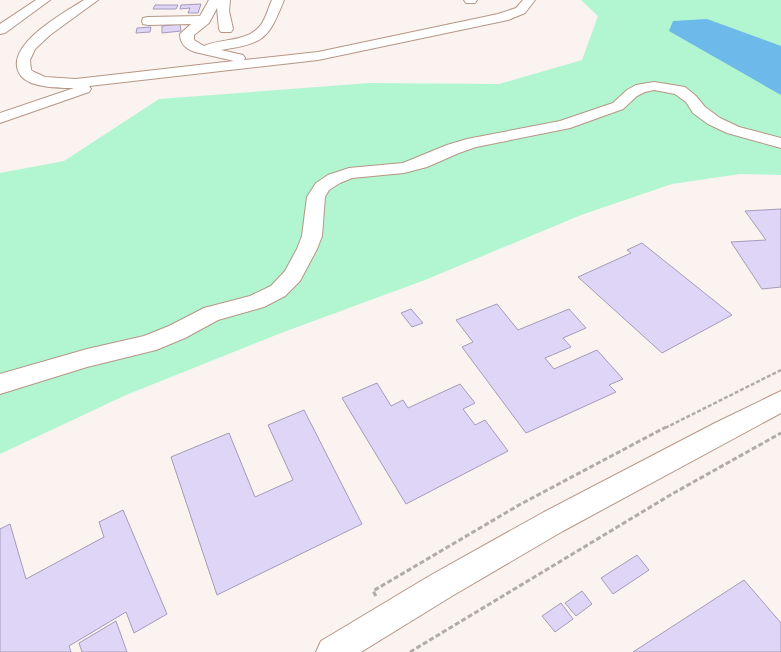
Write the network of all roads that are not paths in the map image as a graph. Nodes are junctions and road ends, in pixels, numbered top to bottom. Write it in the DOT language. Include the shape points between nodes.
graph roads {
  1 [pos="44,0"];
  2 [pos="92,0"];
  3 [pos="215,0"];
  4 [pos="224,0"];
  5 [pos="278,0"];
  6 [pos="529,0"];
  7 [pos="148,20"];
  8 [pos="204,20"];
  9 [pos="226,29"];
  10 [pos="0,30"];
  11 [pos="200,49"];
  12 [pos="256,62"];
  13 [pos="117,79"];
  14 [pos="0,118"];
  15 [pos="781,143"];
  16 [pos="0,384"];
  17 [pos="781,401"];
  18 [pos="332,652"];
  1 -- 10 [label="street"];
  2 -- 13 [label="street" via="36,40 24,57 23,70 33,79 52,83"];
  3 -- 8 [label="street"];
  4 -- 9 [label="street" via="223,16"];
  5 -- 11 [label="street" via="267,25 260,33 245,40"];
  6 -- 12 [label="street" via="518,12 499,18 339,52"];
  7 -- 8 [label="street"];
  8 -- 11 [label="street" via="190,31 186,38 190,44"];
  11 -- 12 [label="street"];
  12 -- 13 [label="street"];
  13 -- 14 [label="street"];
  15 -- 16 [label="street" via="733,130 704,114 680,90 654,86 641,88 618,106 564,125 473,143 404,168 349,173 322,187 316,197 312,236 307,249 293,276 278,291 256,302 212,314 148,344 87,358"];
  17 -- 18 [label="street" via="566,516 388,617"];
}
